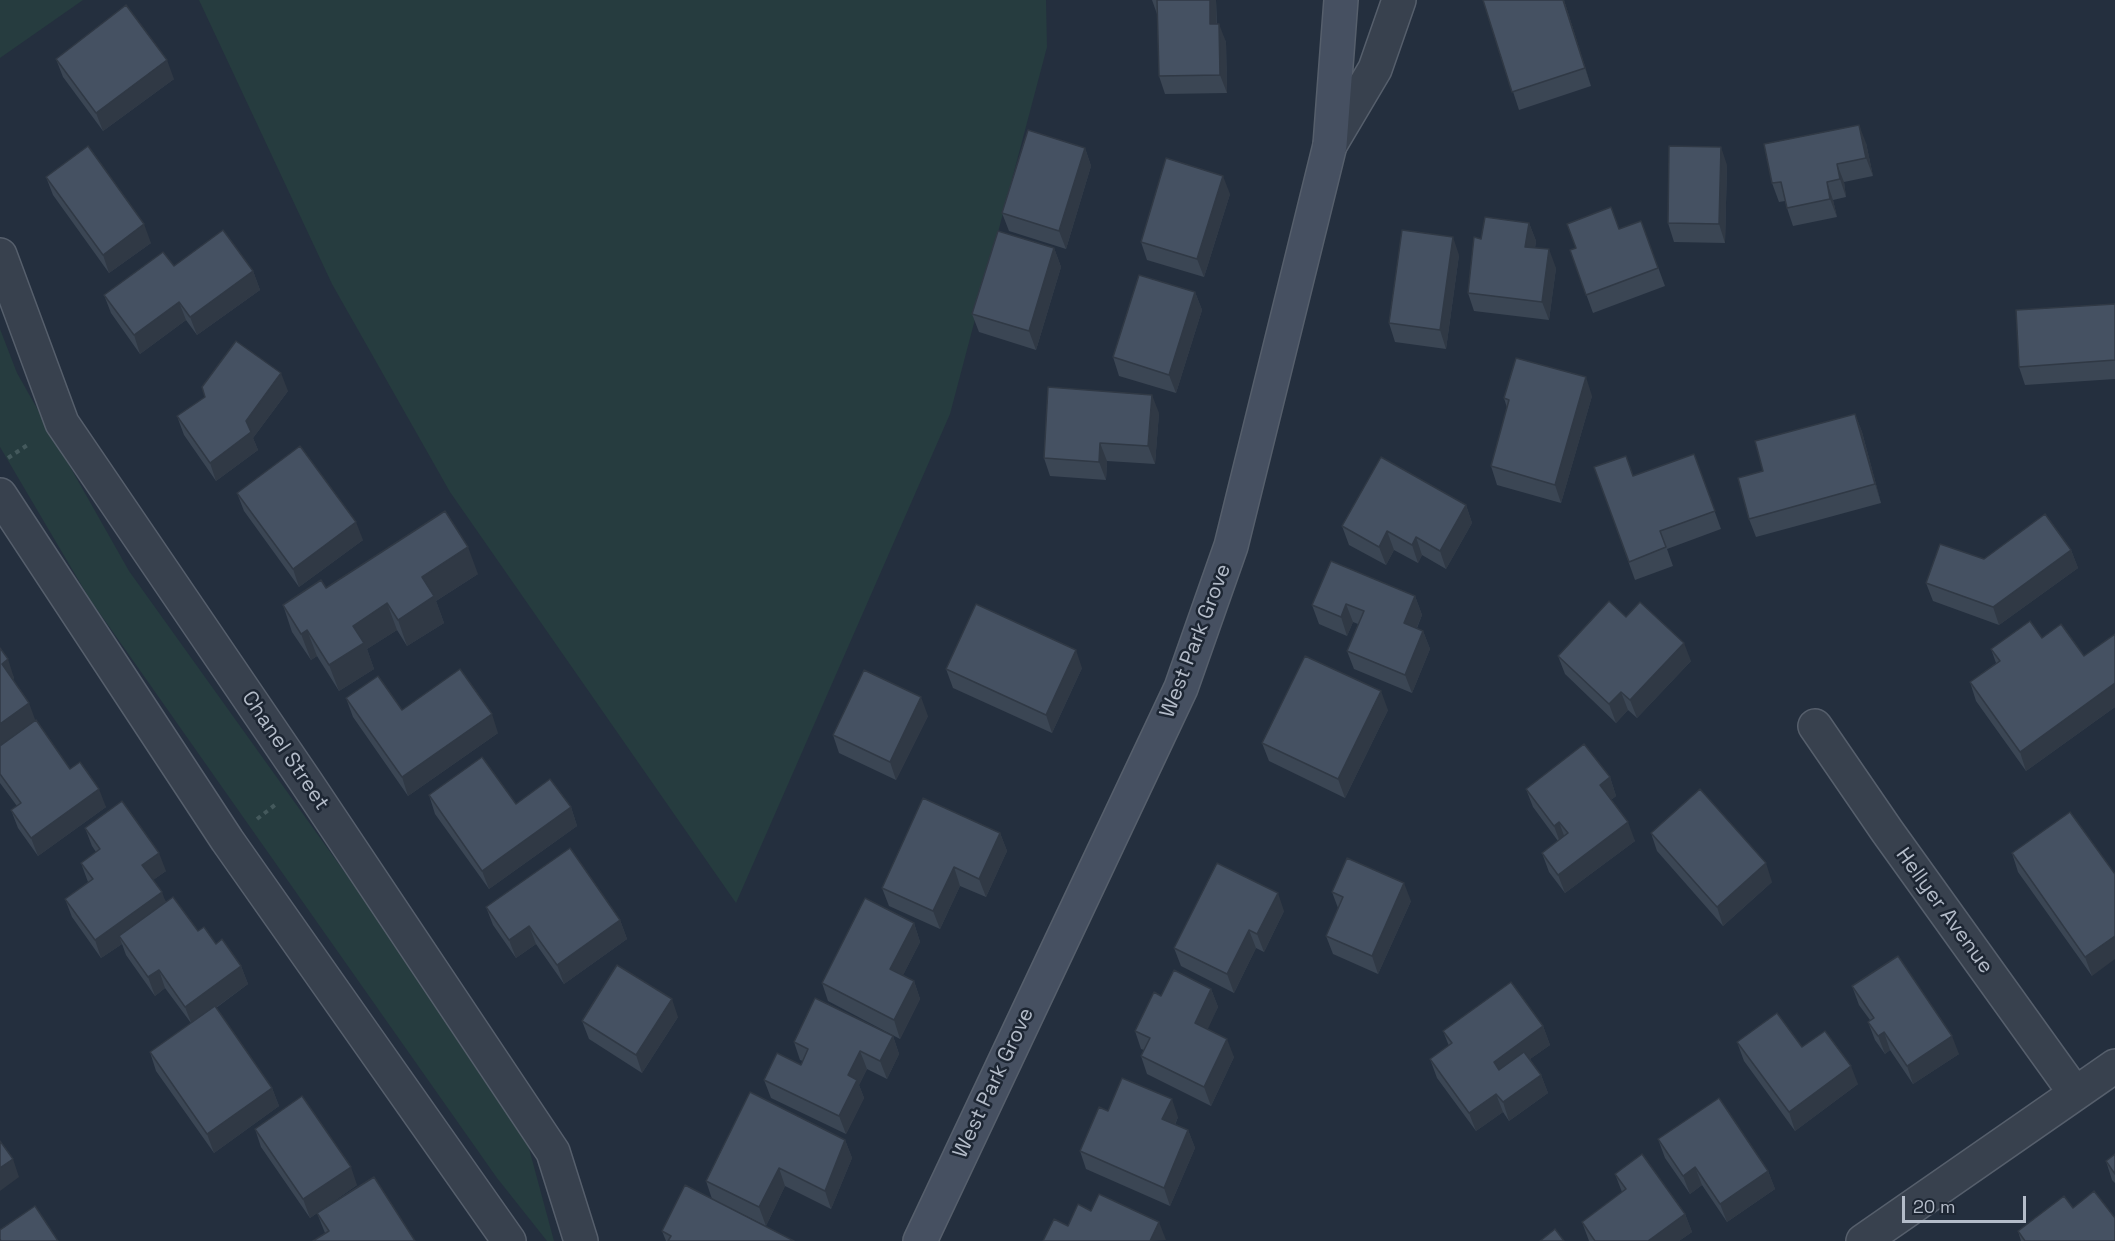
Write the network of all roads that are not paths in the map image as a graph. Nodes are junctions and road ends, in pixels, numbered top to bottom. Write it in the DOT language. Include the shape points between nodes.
graph roads {
  1 [pos="1341,0"];
  2 [pos="1399,0"];
  3 [pos="1330,145"];
  4 [pos="0,255"];
  5 [pos="0,495"];
  6 [pos="1815,726"];
  7 [pos="2115,1066"];
  8 [pos="2075,1094"];
  9 [pos="509,1241"];
  10 [pos="581,1241"];
  11 [pos="920,1241"];
  12 [pos="1863,1241"];
  1 -- 3 [label="main road, West Park Grove"];
  2 -- 3 [label="street" via="1375,69"];
  3 -- 11 [label="main road, West Park Grove" via="1232,546 1181,688"];
  4 -- 10 [label="street, Chanel Street" via="62,423 552,1152"];
  5 -- 9 [label="street" via="227,840"];
  6 -- 8 [label="street, Hellyer Avenue"];
  7 -- 8 [label="street"];
  8 -- 12 [label="street"];
}
